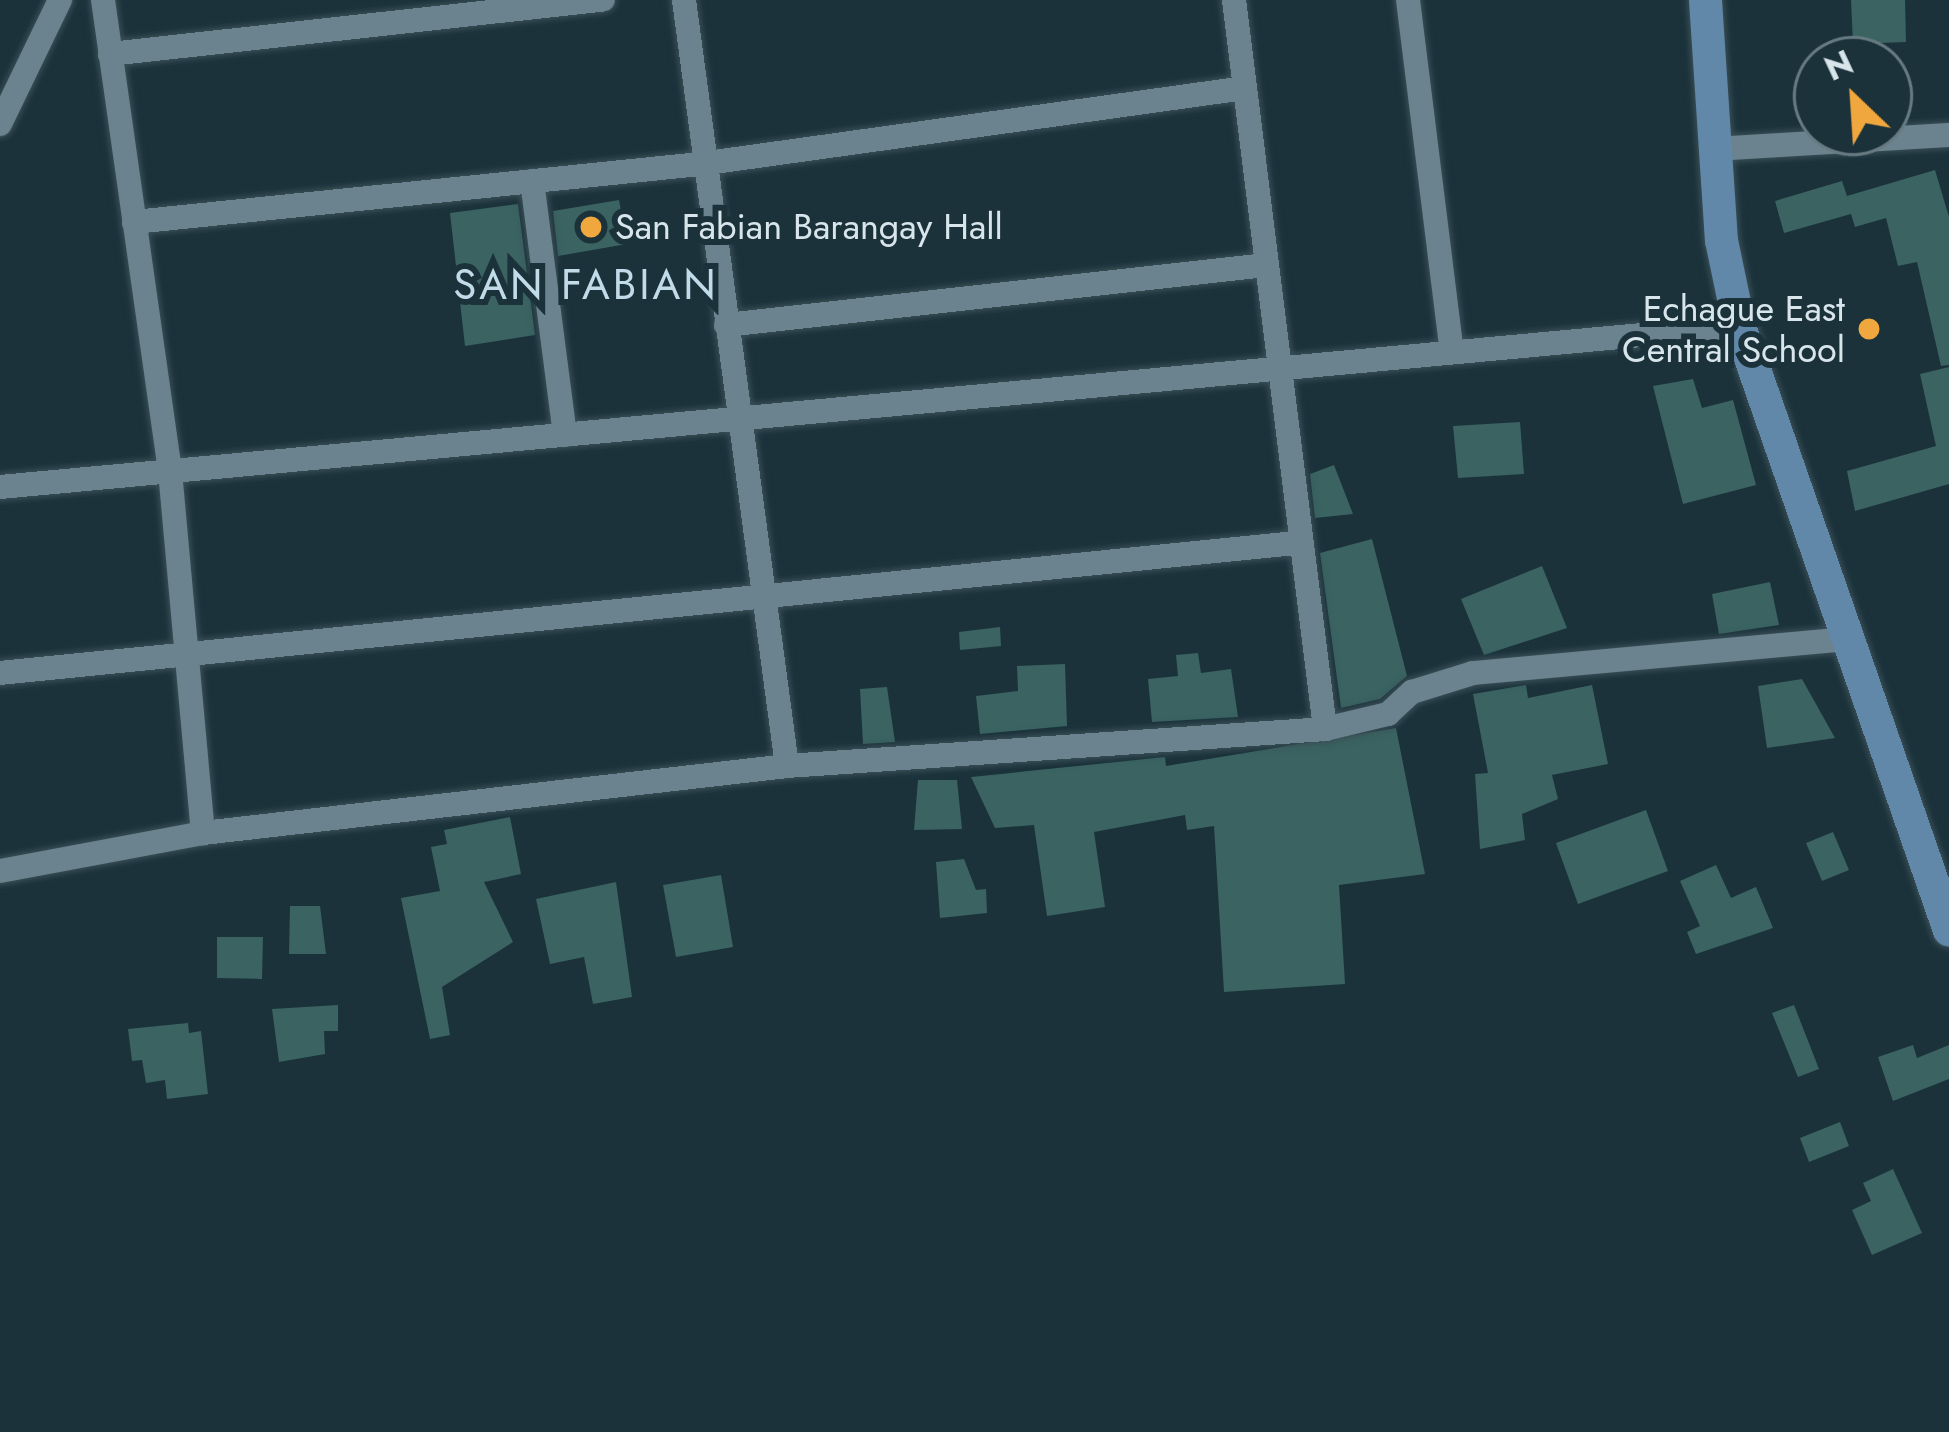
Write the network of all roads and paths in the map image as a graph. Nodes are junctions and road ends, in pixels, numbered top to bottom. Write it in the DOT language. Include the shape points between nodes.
graph roads {
  1 [pos="59,0"];
  2 [pos="103,0"];
  3 [pos="603,0"];
  4 [pos="684,0"];
  5 [pos="1234,0"];
  6 [pos="1408,0"];
  7 [pos="1705,0"];
  8 [pos="110,54"];
  9 [pos="1245,88"];
  10 [pos="0,124"];
  11 [pos="1949,135"];
  12 [pos="1713,149"];
  13 [pos="700,164"];
  14 [pos="532,182"];
  15 [pos="134,222"];
  16 [pos="1266,265"];
  17 [pos="726,325"];
  18 [pos="1739,326"];
  19 [pos="1451,345"];
  20 [pos="1274,362"];
  21 [pos="740,419"];
  22 [pos="565,435"];
  23 [pos="170,472"];
  24 [pos="0,487"];
  25 [pos="1294,543"];
  26 [pos="762,598"];
  27 [pos="1846,639"];
  28 [pos="186,654"];
  29 [pos="0,673"];
  30 [pos="1325,729"];
  31 [pos="787,766"];
  32 [pos="202,833"];
  33 [pos="0,871"];
  34 [pos="1949,931"];
  1 -- 10 [label="street"];
  2 -- 8 [label="street"];
  3 -- 8 [label="street"];
  4 -- 13 [label="street"];
  5 -- 9 [label="street"];
  6 -- 19 [label="street"];
  7 -- 12 [label="main road"];
  8 -- 15 [label="street"];
  9 -- 13 [label="street"];
  9 -- 16 [label="street"];
  11 -- 12 [label="street"];
  12 -- 18 [label="main road"];
  13 -- 14 [label="street"];
  13 -- 17 [label="street"];
  14 -- 15 [label="street"];
  14 -- 22 [label="street"];
  15 -- 23 [label="street"];
  16 -- 17 [label="street"];
  16 -- 20 [label="street"];
  17 -- 21 [label="street"];
  18 -- 19 [label="street"];
  18 -- 27 [label="main road"];
  19 -- 20 [label="street"];
  20 -- 21 [label="street"];
  20 -- 25 [label="street"];
  21 -- 22 [label="street"];
  21 -- 26 [label="street"];
  22 -- 23 [label="street"];
  23 -- 24 [label="street"];
  23 -- 28 [label="street"];
  25 -- 26 [label="street"];
  25 -- 30 [label="street"];
  26 -- 28 [label="street"];
  26 -- 31 [label="street"];
  27 -- 30 [label="street" via="1473,673 1412,692 1388,714"];
  27 -- 34 [label="main road"];
  28 -- 29 [label="street"];
  28 -- 32 [label="street"];
  30 -- 31 [label="street"];
  31 -- 32 [label="street"];
  32 -- 33 [label="street"];
}
